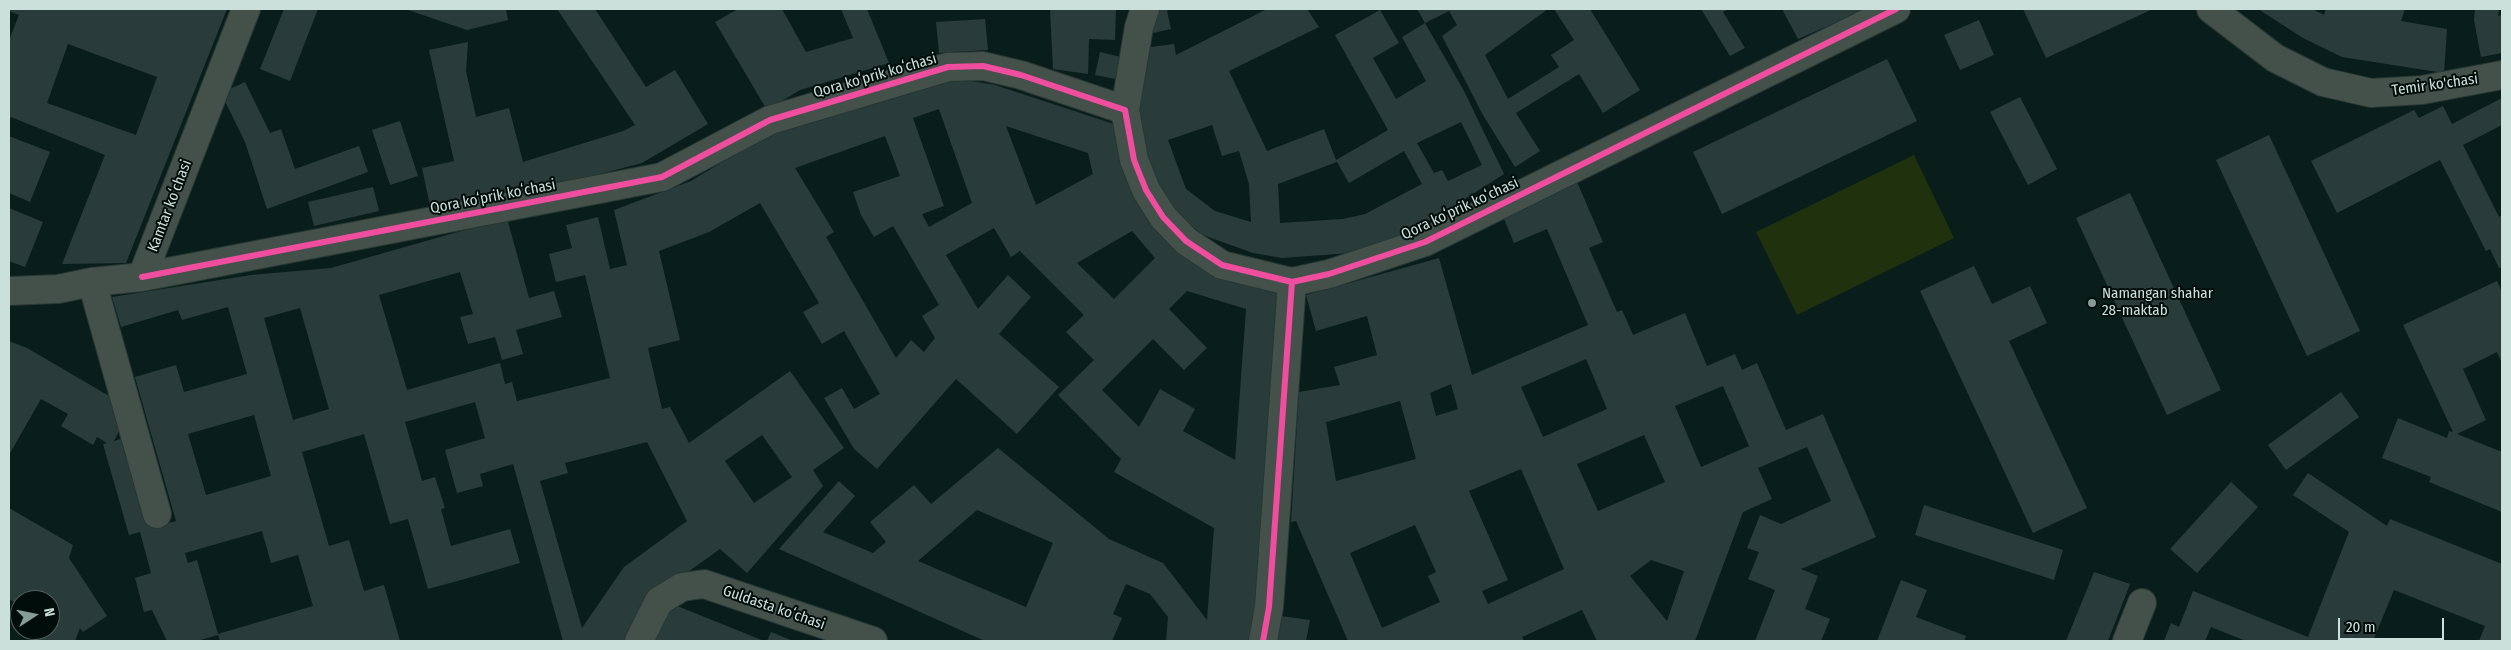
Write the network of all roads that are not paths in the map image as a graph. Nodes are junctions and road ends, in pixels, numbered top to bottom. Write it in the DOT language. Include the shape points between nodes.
graph roads {
  1 [pos="246,9"];
  2 [pos="1145,9"];
  3 [pos="1896,9"];
  4 [pos="2210,9"];
  5 [pos="2502,75"];
  6 [pos="1125,110"];
  7 [pos="142,277"];
  8 [pos="92,282"];
  9 [pos="1292,282"];
  10 [pos="9,291"];
  11 [pos="156,514"];
  12 [pos="2142,603"];
  13 [pos="639,641"];
  14 [pos="873,641"];
  15 [pos="1263,641"];
  16 [pos="2127,641"];
  1 -- 7 [label="street, Kamtar koʻchasi"];
  2 -- 6 [label="street"];
  3 -- 9 [label="street, Qora koʻprik koʻchasi" via="1425,242 1329,274"];
  4 -- 5 [label="street, Temir ko'chasi" via="2275,58 2323,82 2371,93 2422,90"];
  6 -- 7 [label="street, Qora koʻprik koʻchasi" via="1022,75 983,66 948,67 770,120 662,177"];
  6 -- 9 [label="street, Qora koʻprik koʻchasi" via="1134,160 1146,190 1163,217 1186,241 1222,265"];
  7 -- 8 [label="street"];
  8 -- 10 [label="street" via="58,289"];
  8 -- 11 [label="street"];
  9 -- 15 [label="street" via="1269,607"];
  12 -- 16 [label="street"];
  13 -- 14 [label="street, Guldasta koʻchasi" via="658,601 682,587 704,584"];
}
